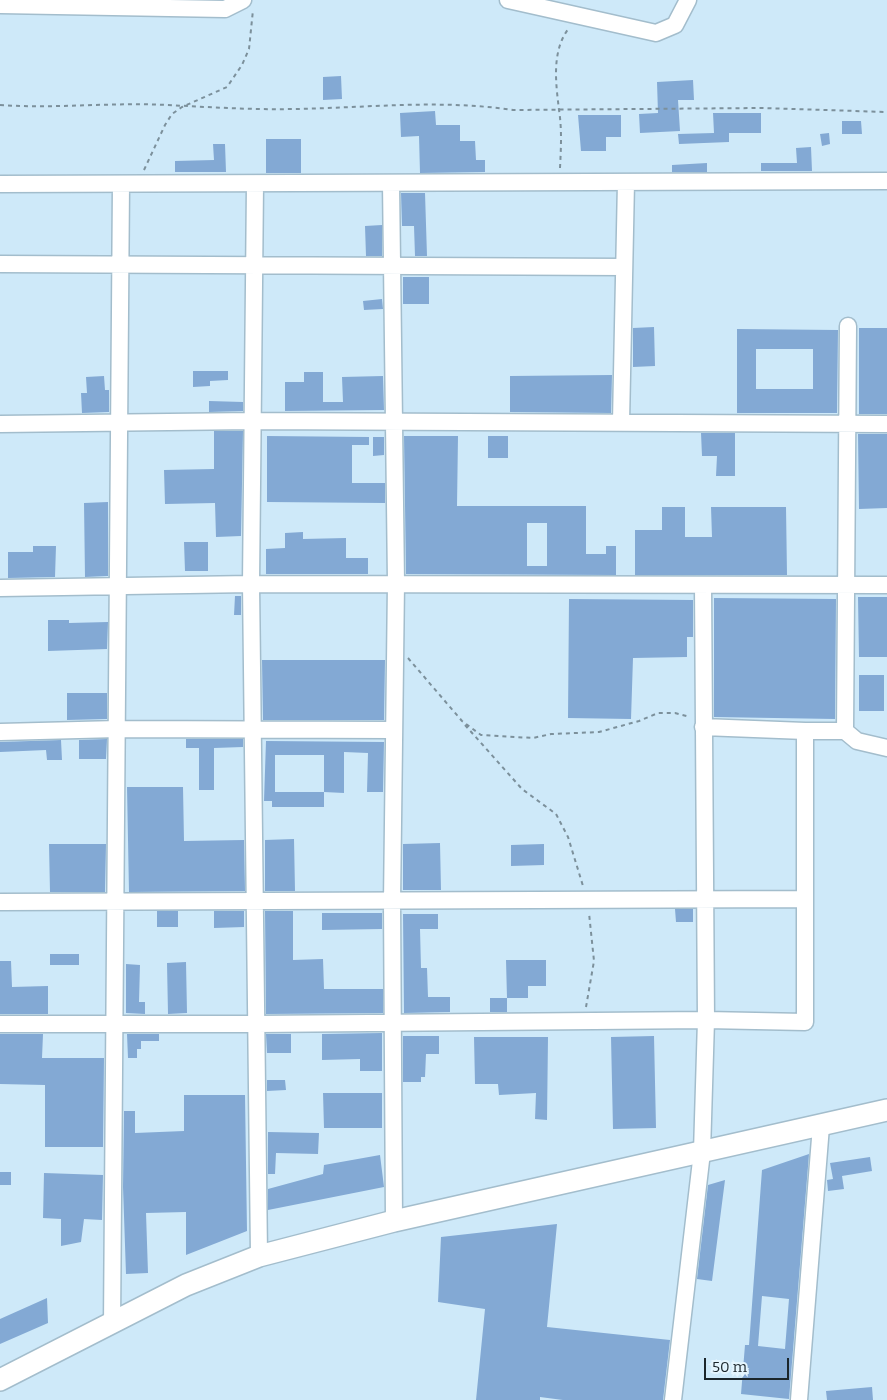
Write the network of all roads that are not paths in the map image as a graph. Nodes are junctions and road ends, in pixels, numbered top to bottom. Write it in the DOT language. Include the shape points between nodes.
graph roads {
  1 [pos="508,0"];
  2 [pos="688,0"];
  3 [pos="248,3"];
  4 [pos="0,5"];
  5 [pos="887,181"];
  6 [pos="626,182"];
  7 [pos="391,183"];
  8 [pos="0,184"];
  9 [pos="128,184"];
  10 [pos="255,184"];
  11 [pos="0,264"];
  12 [pos="120,265"];
  13 [pos="254,265"];
  14 [pos="392,266"];
  15 [pos="624,267"];
  16 [pos="848,326"];
  17 [pos="253,421"];
  18 [pos="119,422"];
  19 [pos="394,422"];
  20 [pos="621,422"];
  21 [pos="848,423"];
  22 [pos="0,424"];
  23 [pos="887,424"];
  24 [pos="396,583"];
  25 [pos="251,584"];
  26 [pos="118,585"];
  27 [pos="703,585"];
  28 [pos="847,585"];
  29 [pos="887,585"];
  30 [pos="0,588"];
  31 [pos="703,727"];
  32 [pos="118,729"];
  33 [pos="253,729"];
  34 [pos="394,730"];
  35 [pos="805,731"];
  36 [pos="845,731"];
  37 [pos="0,732"];
  38 [pos="887,748"];
  39 [pos="804,899"];
  40 [pos="706,900"];
  41 [pos="116,901"];
  42 [pos="255,901"];
  43 [pos="0,902"];
  44 [pos="392,902"];
  45 [pos="706,1020"];
  46 [pos="393,1023"];
  47 [pos="0,1024"];
  48 [pos="115,1024"];
  49 [pos="257,1024"];
  50 [pos="887,1110"];
  51 [pos="821,1126"];
  52 [pos="702,1152"];
  53 [pos="394,1221"];
  54 [pos="259,1256"];
  55 [pos="112,1323"];
  56 [pos="0,1380"];
  57 [pos="673,1400"];
  58 [pos="799,1400"];
  1 -- 2 [label="street" via="656,33 675,25"];
  3 -- 4 [label="street" via="225,9"];
  5 -- 6 [label="street"];
  6 -- 7 [label="street"];
  6 -- 15 [label="street"];
  7 -- 10 [label="street"];
  7 -- 14 [label="street"];
  8 -- 9 [label="street"];
  9 -- 10 [label="street"];
  9 -- 12 [label="street"];
  10 -- 13 [label="street"];
  11 -- 12 [label="street"];
  12 -- 13 [label="street"];
  12 -- 18 [label="street"];
  13 -- 14 [label="street"];
  13 -- 17 [label="street"];
  14 -- 15 [label="street"];
  14 -- 19 [label="street"];
  15 -- 20 [label="street"];
  16 -- 21 [label="street"];
  17 -- 18 [label="street"];
  17 -- 19 [label="street"];
  17 -- 25 [label="street"];
  18 -- 22 [label="street"];
  18 -- 26 [label="street"];
  19 -- 20 [label="street"];
  19 -- 24 [label="street"];
  20 -- 21 [label="street"];
  21 -- 23 [label="street"];
  21 -- 28 [label="street"];
  24 -- 25 [label="street"];
  24 -- 27 [label="street"];
  24 -- 34 [label="street"];
  25 -- 26 [label="street"];
  25 -- 33 [label="street"];
  26 -- 30 [label="street"];
  26 -- 32 [label="street"];
  27 -- 28 [label="street"];
  27 -- 31 [label="street"];
  28 -- 29 [label="street"];
  28 -- 36 [label="street"];
  31 -- 35 [label="street"];
  31 -- 40 [label="street"];
  32 -- 33 [label="street"];
  32 -- 37 [label="street"];
  32 -- 41 [label="street"];
  33 -- 34 [label="street"];
  33 -- 42 [label="street"];
  34 -- 44 [label="street"];
  35 -- 36 [label="street"];
  35 -- 39 [label="street"];
  36 -- 38 [label="street" via="857,741"];
  39 -- 40 [label="street"];
  39 -- 45 [label="street" via="805,1022"];
  40 -- 44 [label="street"];
  40 -- 45 [label="street"];
  41 -- 42 [label="street"];
  41 -- 43 [label="street"];
  41 -- 48 [label="street"];
  42 -- 44 [label="street"];
  42 -- 49 [label="street"];
  44 -- 46 [label="street"];
  45 -- 46 [label="street"];
  45 -- 52 [label="street"];
  46 -- 49 [label="street"];
  46 -- 53 [label="street"];
  47 -- 48 [label="street"];
  48 -- 49 [label="street"];
  48 -- 55 [label="street"];
  49 -- 54 [label="street"];
  50 -- 51 [label="main road"];
  51 -- 52 [label="main road"];
  51 -- 58 [label="street"];
  52 -- 53 [label="main road"];
  52 -- 57 [label="street"];
  53 -- 54 [label="main road"];
  54 -- 55 [label="main road" via="186,1285"];
  55 -- 56 [label="main road"];
}
